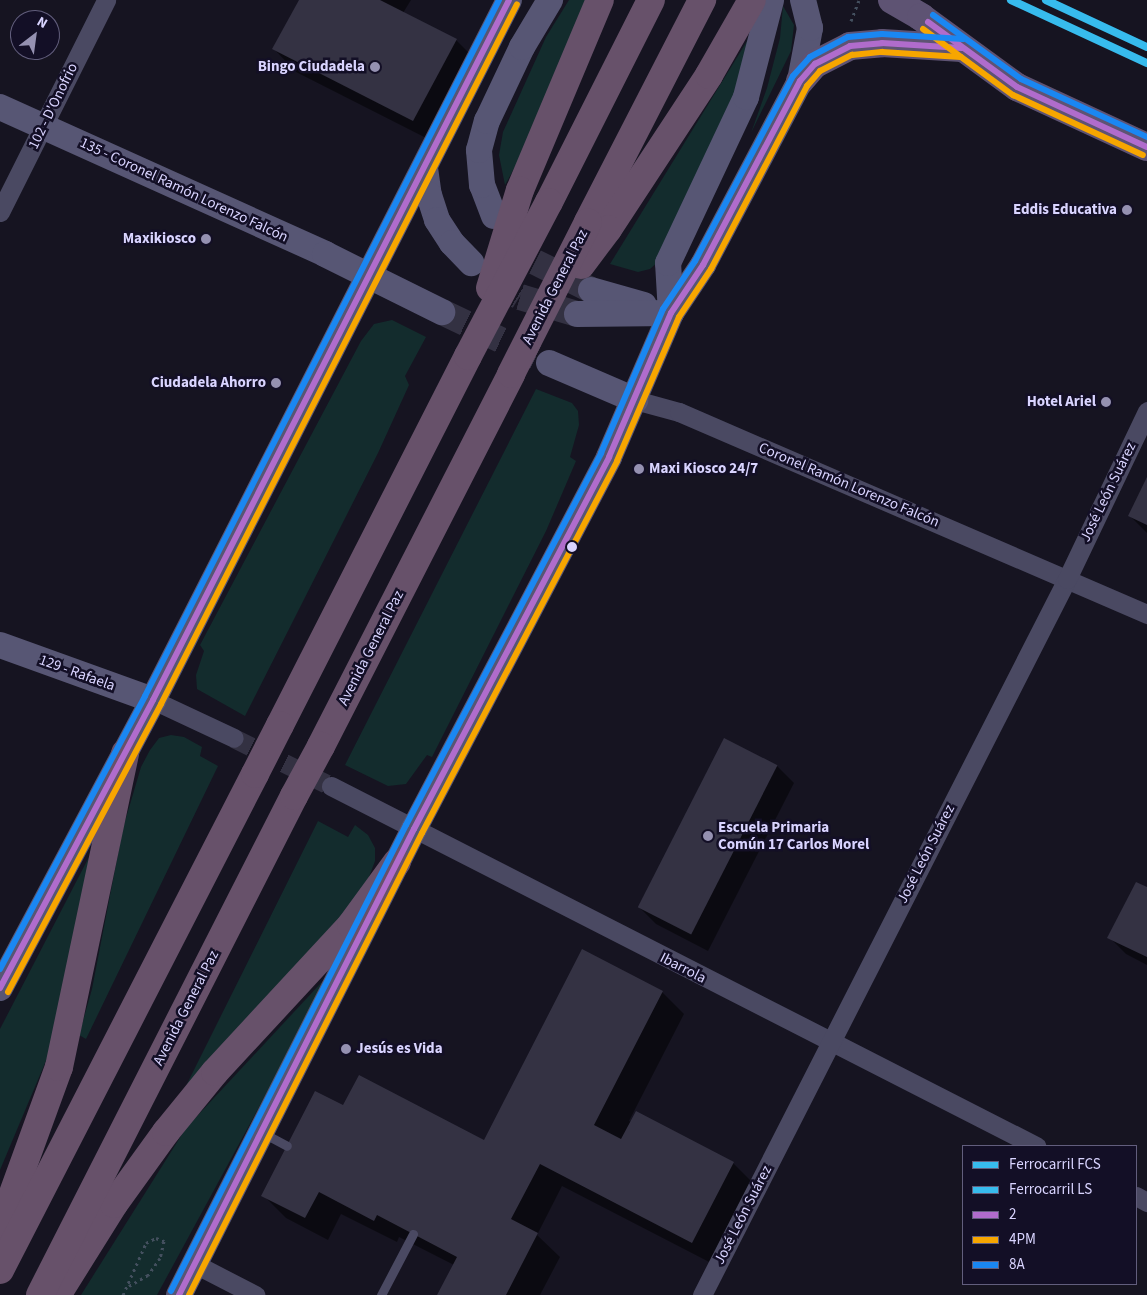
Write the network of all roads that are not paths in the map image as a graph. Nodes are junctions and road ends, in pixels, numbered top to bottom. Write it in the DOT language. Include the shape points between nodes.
graph roads {
  1 [pos="106,0"];
  2 [pos="509,0"];
  3 [pos="550,0"];
  4 [pos="600,0"];
  5 [pos="651,0"];
  6 [pos="702,0"];
  7 [pos="804,0"];
  8 [pos="892,0"];
  9 [pos="764,1"];
  10 [pos="962,48"];
  11 [pos="800,81"];
  12 [pos="0,107"];
  13 [pos="44,126"];
  14 [pos="1147,147"];
  15 [pos="425,168"];
  16 [pos="0,212"];
  17 [pos="494,216"];
  18 [pos="598,226"];
  19 [pos="471,263"];
  20 [pos="368,275"];
  21 [pos="592,290"];
  22 [pos="442,312"];
  23 [pos="671,313"];
  24 [pos="576,314"];
  25 [pos="468,358"];
  26 [pos="549,364"];
  27 [pos="635,400"];
  28 [pos="1147,411"];
  29 [pos="1066,579"];
  30 [pos="1147,614"];
  31 [pos="0,645"];
  32 [pos="153,700"];
  33 [pos="234,738"];
  34 [pos="125,753"];
  35 [pos="332,786"];
  36 [pos="414,829"];
  37 [pos="397,862"];
  38 [pos="0,988"];
  39 [pos="830,1044"];
  40 [pos="261,1132"];
  41 [pos="1034,1145"];
  42 [pos="287,1146"];
  43 [pos="0,1229"];
  44 [pos="413,1234"];
  45 [pos="194,1264"];
  46 [pos="0,1270"];
  47 [pos="40,1295"];
  48 [pos="57,1295"];
  49 [pos="179,1295"];
  50 [pos="255,1295"];
  51 [pos="381,1295"];
  52 [pos="702,1295"];
  1 -- 13 [label="street, 102 - D'Onofrio"];
  2 -- 15 [label="street"];
  3 -- 17 [label="street" via="518,55 487,121 478,150 482,185"];
  4 -- 25 [label="highway, bridge" via="520,190"];
  5 -- 25 [label="highway, bridge"];
  6 -- 18 [label="highway, Avenida General Paz"];
  7 -- 11 [label="street" via="810,28"];
  8 -- 10 [label="main road"];
  9 -- 18 [label="highway"];
  9 -- 23 [label="street" via="746,98 668,263"];
  10 -- 11 [label="main road" via="882,43 850,46 815,64"];
  10 -- 14 [label="main road" via="1018,87"];
  11 -- 23 [label="street" via="703,265"];
  12 -- 13 [label="street, 135 - Coronel Ramón Lorenzo Falcón"];
  13 -- 16 [label="street, 102 - D'Onofrio"];
  13 -- 20 [label="street, 135 - Coronel Ramón Lorenzo Falcón"];
  15 -- 19 [label="street" via="429,195 438,220 452,244"];
  15 -- 20 [label="street"];
  18 -- 47 [label="highway, Avenida General Paz, bridge" via="535,327"];
  20 -- 22 [label="street"];
  20 -- 32 [label="street"];
  21 -- 23 [label="street"];
  23 -- 24 [label="street"];
  23 -- 27 [label="street"];
  25 -- 46 [label="highway, bridge"];
  26 -- 27 [label="street, Coronel Ramón Lorenzo Falcón"];
  27 -- 29 [label="street, Coronel Ramón Lorenzo Falcón" via="679,412"];
  27 -- 36 [label="street" via="492,684"];
  28 -- 29 [label="street, José León Suárez"];
  29 -- 30 [label="street, Coronel Ramón Lorenzo Falcón"];
  29 -- 39 [label="street, José León Suárez"];
  31 -- 32 [label="street, 129 - Rafaela"];
  32 -- 33 [label="street"];
  32 -- 34 [label="street"];
  34 -- 38 [label="street"];
  34 -- 43 [label="highway" via="58,1067"];
  35 -- 36 [label="street, Ibarrola"];
  36 -- 37 [label="street"];
  36 -- 39 [label="street, Ibarrola"];
  37 -- 40 [label="street"];
  37 -- 48 [label="highway" via="350,925 215,1072 166,1132 114,1204"];
  39 -- 41 [label="street, Ibarrola"];
  39 -- 52 [label="street, José León Suárez"];
  40 -- 42 [label="lane"];
  40 -- 45 [label="street"];
  44 -- 51 [label="lane"];
  45 -- 49 [label="street"];
  45 -- 50 [label="street"];
}
